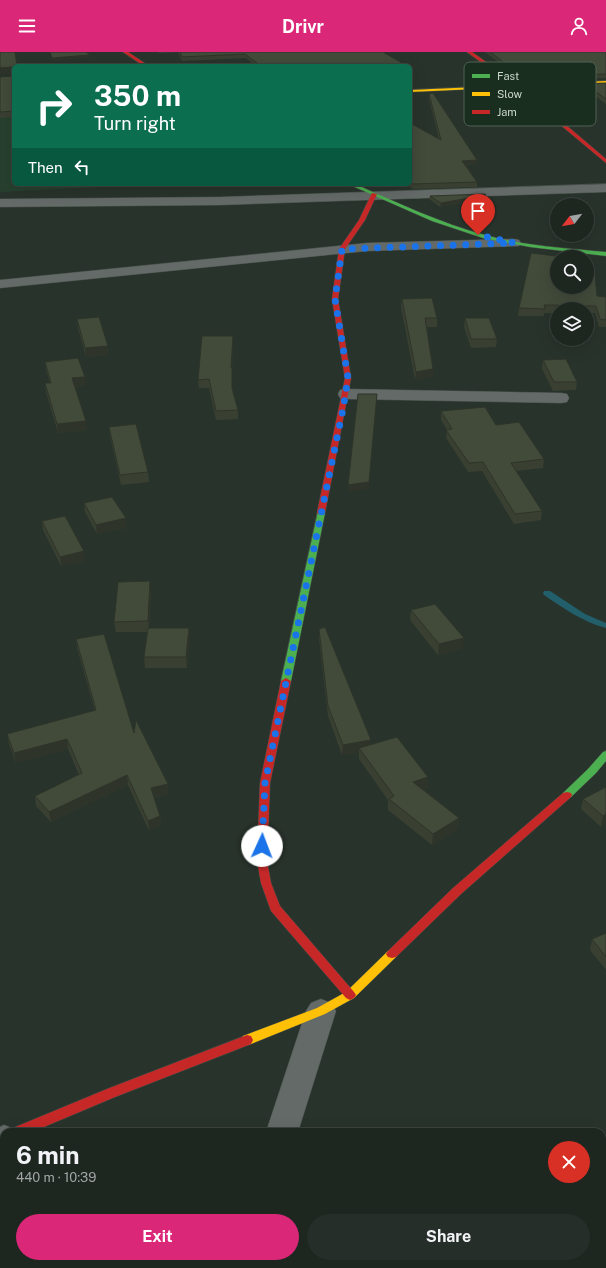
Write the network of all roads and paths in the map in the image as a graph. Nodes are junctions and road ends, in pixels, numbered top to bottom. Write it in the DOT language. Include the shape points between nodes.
graph roads {
  1 [pos="125,52"];
  2 [pos="469,52"];
  3 [pos="483,62"];
  4 [pos="144,64"];
  5 [pos="596,82"];
  6 [pos="606,82"];
  7 [pos="464,88"];
  8 [pos="412,91"];
  9 [pos="564,126"];
  10 [pos="606,162"];
  11 [pos="356,186"];
  12 [pos="606,188"];
  13 [pos="374,194"];
  14 [pos="0,203"];
  15 [pos="514,243"];
  16 [pos="342,249"];
  17 [pos="606,254"];
  18 [pos="0,284"];
  19 [pos="346,394"];
  20 [pos="561,398"];
  21 [pos="606,754"];
  22 [pos="350,995"];
  23 [pos="321,1010"];
  24 [pos="28,1128"];
  25 [pos="283,1128"];
  1 -- 4 [label="street"];
  2 -- 3 [label="street"];
  5 -- 6 [label="street"];
  7 -- 8 [label="street"];
  9 -- 10 [label="street"];
  11 -- 13 [label="street"];
  12 -- 13 [label="street"];
  13 -- 14 [label="street" via="220,201"];
  13 -- 15 [label="street" via="466,232"];
  13 -- 16 [label="street" via="362,220"];
  15 -- 16 [label="street"];
  15 -- 17 [label="street"];
  16 -- 18 [label="street"];
  16 -- 19 [label="street" via="335,299 348,378"];
  19 -- 20 [label="street"];
  19 -- 22 [label="street" via="265,783 262,861 266,883 275,908"];
  21 -- 22 [label="street" via="570,793 457,891"];
  22 -- 23 [label="street"];
  23 -- 24 [label="street"];
  23 -- 25 [label="street"];
}
